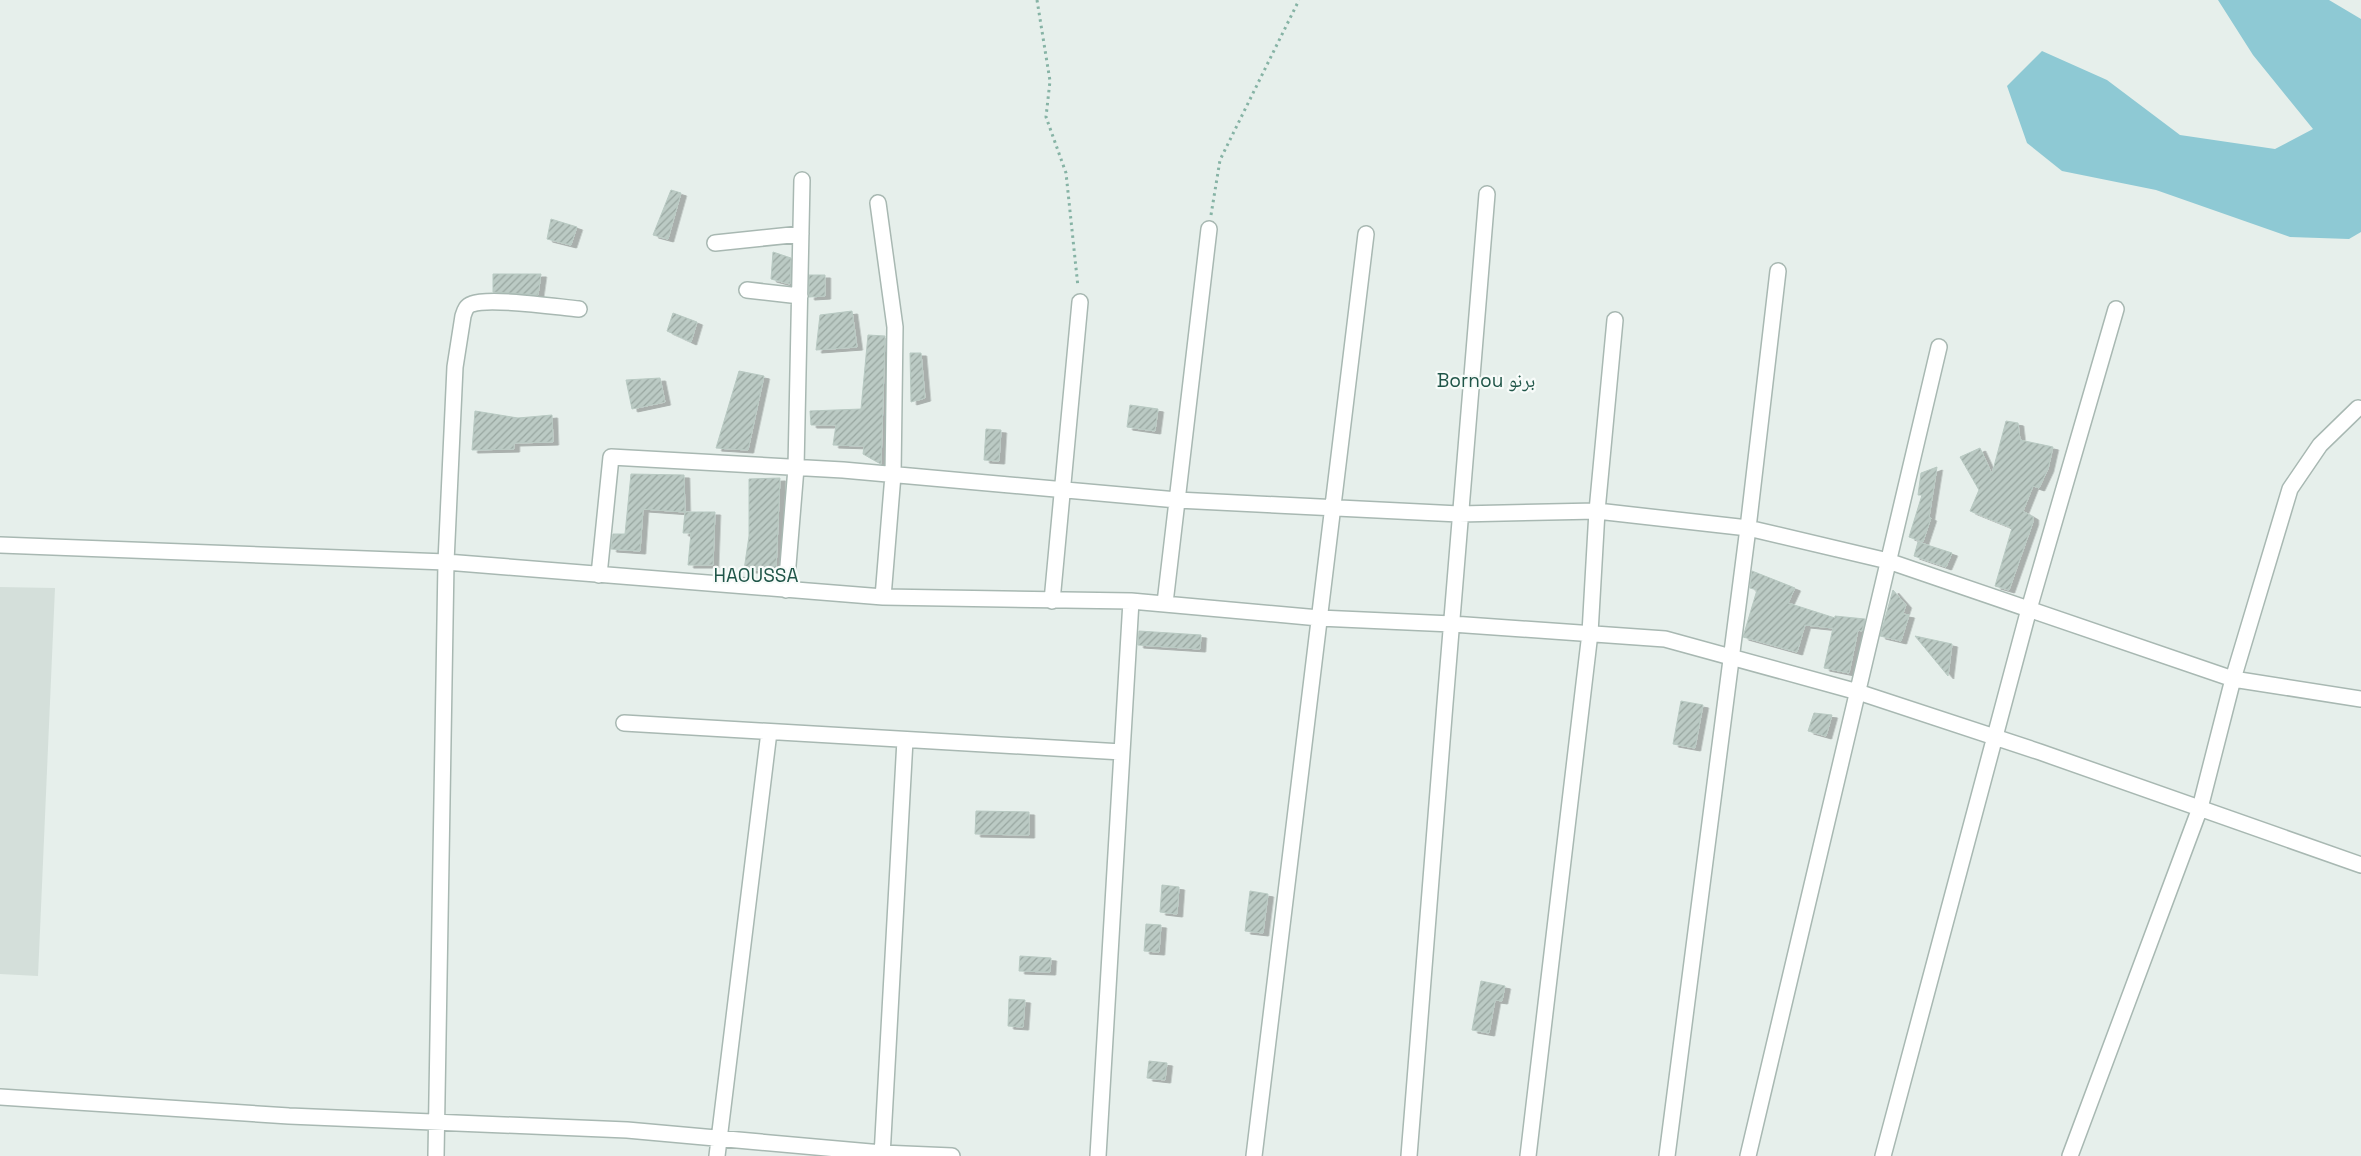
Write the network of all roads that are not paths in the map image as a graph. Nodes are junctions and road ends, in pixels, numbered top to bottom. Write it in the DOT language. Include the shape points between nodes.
graph roads {
  1 [pos="802,180"];
  2 [pos="1487,194"];
  3 [pos="878,203"];
  4 [pos="1209,229"];
  5 [pos="801,234"];
  6 [pos="1366,234"];
  7 [pos="715,243"];
  8 [pos="1778,271"];
  9 [pos="747,290"];
  10 [pos="800,296"];
  11 [pos="1080,302"];
  12 [pos="579,309"];
  13 [pos="2116,309"];
  14 [pos="1615,320"];
  15 [pos="1939,347"];
  16 [pos="2358,408"];
  17 [pos="796,468"];
  18 [pos="893,475"];
  19 [pos="1063,490"];
  20 [pos="1177,500"];
  21 [pos="1333,508"];
  22 [pos="1597,511"];
  23 [pos="1459,514"];
  24 [pos="1748,528"];
  25 [pos="0,545"];
  26 [pos="1888,561"];
  27 [pos="446,562"];
  28 [pos="599,575"];
  29 [pos="786,590"];
  30 [pos="883,597"];
  31 [pos="1052,601"];
  32 [pos="1131,601"];
  33 [pos="1165,603"];
  34 [pos="2029,609"];
  35 [pos="1319,618"];
  36 [pos="1452,624"];
  37 [pos="1590,633"];
  38 [pos="1730,657"];
  39 [pos="2233,679"];
  40 [pos="1858,692"];
  41 [pos="2361,698"];
  42 [pos="624,723"];
  43 [pos="770,732"];
  44 [pos="1994,737"];
  45 [pos="904,740"];
  46 [pos="1122,752"];
  47 [pos="2200,808"];
  48 [pos="2361,864"];
  49 [pos="0,1097"];
  50 [pos="438,1123"];
  51 [pos="720,1138"];
  52 [pos="882,1154"];
  53 [pos="436,1156"];
  54 [pos="717,1156"];
  55 [pos="952,1156"];
  56 [pos="1098,1156"];
  57 [pos="1254,1156"];
  58 [pos="1409,1156"];
  59 [pos="1528,1156"];
  60 [pos="1666,1156"];
  61 [pos="1748,1156"];
  62 [pos="1883,1156"];
  63 [pos="2070,1156"];
  1 -- 5 [label="street"];
  2 -- 23 [label="street"];
  3 -- 18 [label="street" via="895,327"];
  4 -- 20 [label="street"];
  5 -- 7 [label="street"];
  5 -- 10 [label="street"];
  6 -- 21 [label="street"];
  8 -- 24 [label="street"];
  9 -- 10 [label="street"];
  10 -- 17 [label="street"];
  11 -- 19 [label="street"];
  12 -- 27 [label="street" via="490,302 466,308 455,367"];
  13 -- 34 [label="street"];
  14 -- 22 [label="street"];
  15 -- 26 [label="street"];
  16 -- 39 [label="street" via="2320,445 2290,489"];
  17 -- 18 [label="street"];
  17 -- 28 [label="street" via="611,457"];
  17 -- 29 [label="street"];
  18 -- 19 [label="street"];
  18 -- 30 [label="street"];
  19 -- 20 [label="street"];
  19 -- 31 [label="street"];
  20 -- 21 [label="street"];
  20 -- 33 [label="street"];
  21 -- 23 [label="street"];
  21 -- 35 [label="street"];
  22 -- 23 [label="street"];
  22 -- 24 [label="street"];
  22 -- 37 [label="street"];
  23 -- 36 [label="street"];
  24 -- 26 [label="street"];
  24 -- 38 [label="street"];
  25 -- 27 [label="street"];
  26 -- 34 [label="street"];
  26 -- 40 [label="street"];
  27 -- 28 [label="street"];
  27 -- 50 [label="street"];
  28 -- 29 [label="street"];
  29 -- 30 [label="street"];
  30 -- 31 [label="street"];
  31 -- 32 [label="street"];
  32 -- 33 [label="street"];
  32 -- 46 [label="street"];
  33 -- 35 [label="street"];
  34 -- 39 [label="street"];
  34 -- 44 [label="street"];
  35 -- 36 [label="street"];
  35 -- 57 [label="street"];
  36 -- 37 [label="street"];
  36 -- 58 [label="street"];
  37 -- 38 [label="street" via="1665,639"];
  37 -- 59 [label="street"];
  38 -- 40 [label="street"];
  38 -- 60 [label="street"];
  39 -- 41 [label="street"];
  39 -- 47 [label="street"];
  40 -- 44 [label="street"];
  40 -- 61 [label="street"];
  42 -- 43 [label="street"];
  43 -- 45 [label="street"];
  43 -- 51 [label="street"];
  44 -- 47 [label="street"];
  44 -- 62 [label="street"];
  45 -- 46 [label="street"];
  45 -- 52 [label="street"];
  46 -- 56 [label="street"];
  47 -- 48 [label="street"];
  47 -- 63 [label="street"];
  49 -- 50 [label="street"];
  50 -- 51 [label="street" via="627,1130"];
  50 -- 53 [label="street"];
  51 -- 52 [label="street"];
  51 -- 54 [label="street"];
  52 -- 55 [label="street"];
}
